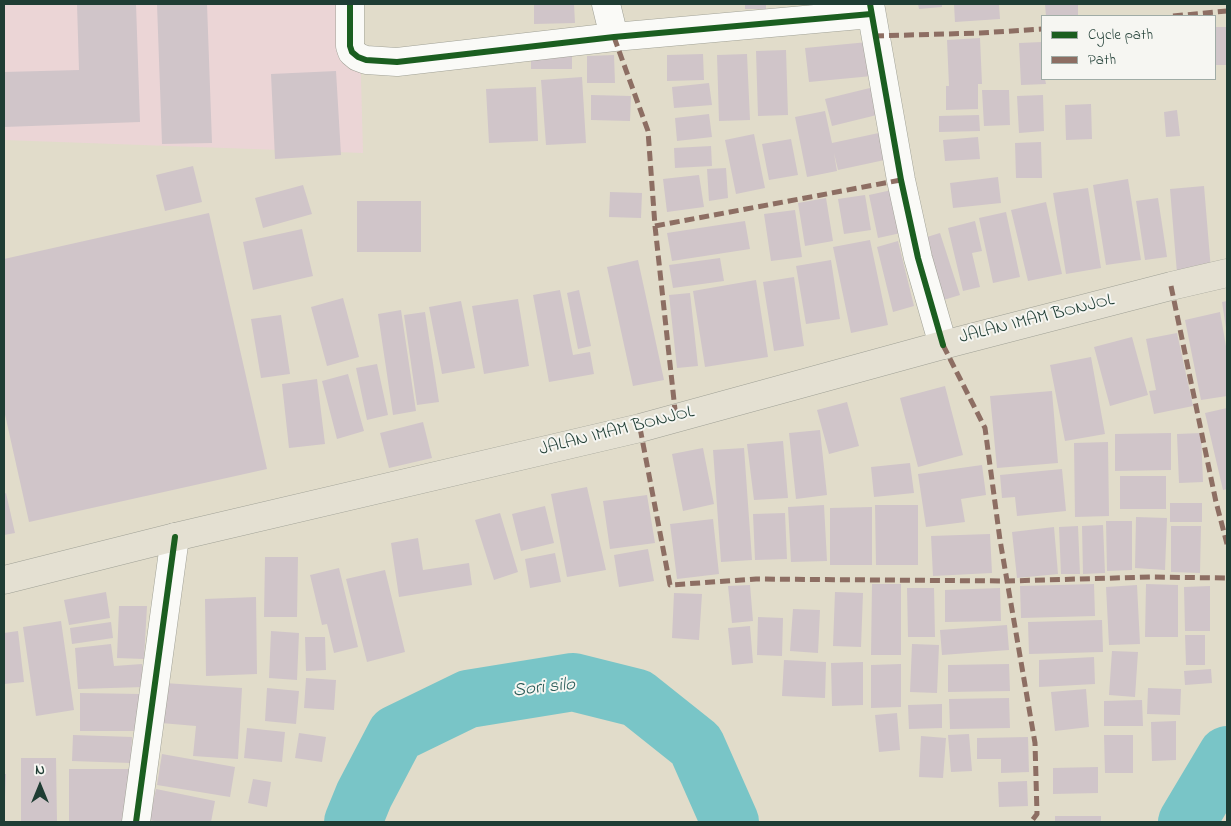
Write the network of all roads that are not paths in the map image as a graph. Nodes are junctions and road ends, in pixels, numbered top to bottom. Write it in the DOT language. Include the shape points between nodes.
graph roads {
  1 [pos="350,4"];
  2 [pos="606,4"];
  3 [pos="870,9"];
  4 [pos="614,37"];
  5 [pos="1227,273"];
  6 [pos="943,344"];
  7 [pos="175,537"];
  8 [pos="4,580"];
  9 [pos="136,822"];
  1 -- 4 [label="street" via="352,52 358,57 373,60 397,62"];
  2 -- 4 [label="street"];
  3 -- 4 [label="street"];
  3 -- 6 [label="street" via="901,180 918,258"];
  5 -- 6 [label="highway, JALAN IMAM BONJOL"];
  6 -- 7 [label="highway, JALAN IMAM BONJOL" via="658,423"];
  7 -- 8 [label="highway, JALAN IMAM BONJOL"];
  7 -- 9 [label="street"];
}
